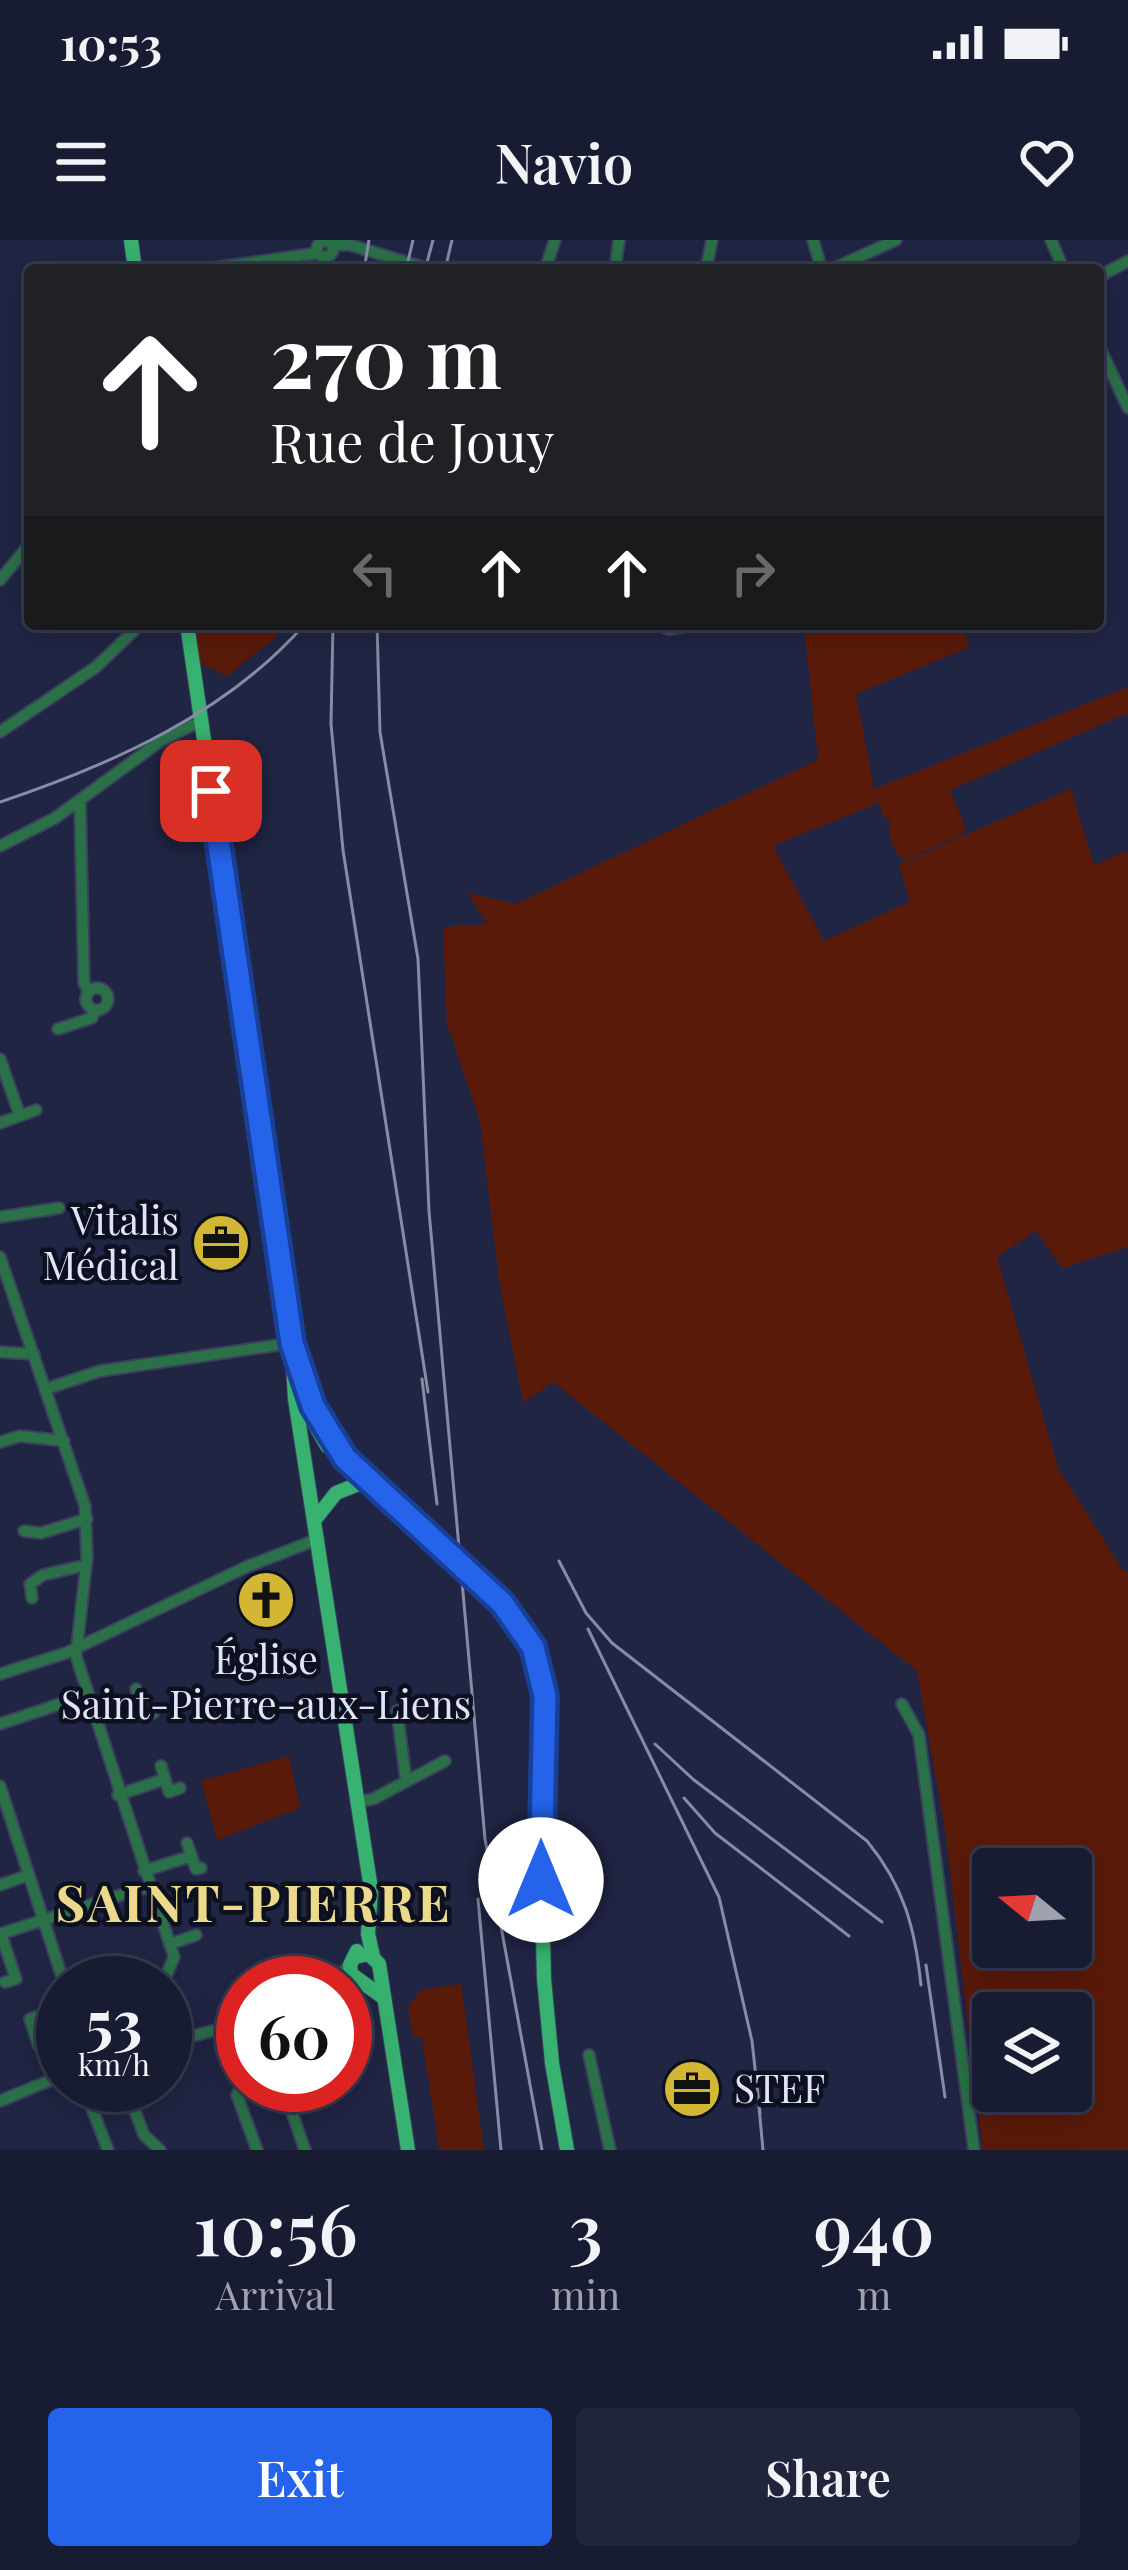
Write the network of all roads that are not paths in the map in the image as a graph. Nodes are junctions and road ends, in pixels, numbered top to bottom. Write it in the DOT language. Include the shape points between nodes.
graph roads {
  1 [pos="896,240"];
  2 [pos="326,248"];
  3 [pos="234,264"];
  4 [pos="410,264"];
  5 [pos="840,264"];
  6 [pos="1104,362"];
  7 [pos="1111,372"];
  8 [pos="1104,375"];
  9 [pos="1128,408"];
  10 [pos="24,551"];
  11 [pos="0,580"];
  12 [pos="135,630"];
  13 [pos="188,630"];
  14 [pos="201,721"];
  15 [pos="0,732"];
  16 [pos="80,801"];
  17 [pos="0,846"];
  18 [pos="58,1029"];
  19 [pos="0,1059"];
  20 [pos="35,1111"];
  21 [pos="20,1116"];
  22 [pos="0,1123"];
  23 [pos="59,1208"];
  24 [pos="0,1217"];
  25 [pos="1,1263"];
  26 [pos="292,1343"];
  27 [pos="0,1352"];
  28 [pos="34,1354"];
  29 [pos="292,1373"];
  30 [pos="46,1389"];
  31 [pos="64,1441"];
  32 [pos="0,1442"];
  33 [pos="344,1457"];
  34 [pos="308,1472"];
  35 [pos="341,1489"];
  36 [pos="398,1507"];
  37 [pos="88,1519"];
  38 [pos="317,1527"];
  39 [pos="24,1531"];
  40 [pos="86,1565"];
  41 [pos="32,1598"];
  42 [pos="77,1648"];
  43 [pos="0,1674"];
  44 [pos="136,1689"];
  45 [pos="87,1695"];
  46 [pos="140,1703"];
  47 [pos="902,1704"];
  48 [pos="397,1711"];
  49 [pos="153,1713"];
  50 [pos="94,1716"];
  51 [pos="0,1724"];
  52 [pos="445,1761"];
  53 [pos="406,1780"];
  54 [pos="0,1786"];
  55 [pos="180,1789"];
  56 [pos="118,1795"];
  57 [pos="2,1801"];
  58 [pos="358,1802"];
  59 [pos="201,1868"];
  60 [pos="144,1870"];
  61 [pos="29,1876"];
  62 [pos="0,1885"];
  63 [pos="149,1886"];
  64 [pos="44,1920"];
  65 [pos="1,1934"];
  66 [pos="368,1934"];
  67 [pos="196,1936"];
  68 [pos="170,1944"];
  69 [pos="55,1956"];
  70 [pos="171,1956"];
  71 [pos="355,1956"];
  72 [pos="360,1956"];
  73 [pos="373,1956"];
  74 [pos="377,1974"];
  75 [pos="372,1976"];
  76 [pos="5,1982"];
  77 [pos="372,1990"];
  78 [pos="384,1998"];
  79 [pos="589,2055"];
  80 [pos="36,2086"];
  81 [pos="0,2101"];
  82 [pos="93,2112"];
  83 [pos="135,2112"];
  84 [pos="243,2112"];
  85 [pos="292,2112"];
  86 [pos="108,2150"];
  87 [pos="160,2150"];
  88 [pos="257,2150"];
  89 [pos="305,2150"];
  90 [pos="408,2150"];
  91 [pos="567,2150"];
  92 [pos="610,2150"];
  93 [pos="974,2150"];
  1 -- 5 [label="street"];
  2 -- 3 [label="street"];
  2 -- 4 [label="street"];
  6 -- 7 [label="street"];
  7 -- 8 [label="street"];
  7 -- 9 [label="street"];
  10 -- 11 [label="street"];
  12 -- 15 [label="street" via="96,667"];
  13 -- 14 [label="main road"];
  14 -- 16 [label="street"];
  14 -- 26 [label="main road"];
  16 -- 17 [label="street"];
  16 -- 18 [label="street" via="84,983 108,997 92,1018"];
  19 -- 21 [label="street"];
  20 -- 21 [label="street"];
  21 -- 22 [label="street"];
  23 -- 24 [label="street"];
  25 -- 28 [label="street"];
  26 -- 29 [label="main road"];
  26 -- 30 [label="street" via="100,1371"];
  26 -- 33 [label="main road" via="313,1406"];
  27 -- 28 [label="street"];
  28 -- 30 [label="street"];
  29 -- 33 [label="main road" via="310,1419"];
  29 -- 34 [label="main road"];
  30 -- 31 [label="street"];
  31 -- 32 [label="street"];
  31 -- 37 [label="street"];
  33 -- 34 [label="main road" via="320,1455"];
  33 -- 35 [label="main road" via="349,1477"];
  33 -- 36 [label="main road"];
  34 -- 35 [label="main road"];
  34 -- 38 [label="main road"];
  35 -- 36 [label="main road" via="362,1483"];
  35 -- 38 [label="main road"];
  36 -- 91 [label="main road" via="502,1603 536,1656 544,1979"];
  37 -- 39 [label="street"];
  37 -- 40 [label="street"];
  38 -- 42 [label="street"];
  38 -- 58 [label="main road"];
  40 -- 41 [label="street" via="43,1575 30,1584"];
  40 -- 42 [label="street"];
  42 -- 43 [label="street"];
  42 -- 45 [label="street"];
  44 -- 46 [label="street"];
  45 -- 50 [label="street"];
  45 -- 51 [label="street"];
  46 -- 49 [label="street" via="144,1715"];
  46 -- 50 [label="street"];
  47 -- 93 [label="street" via="920,1735"];
  48 -- 53 [label="street"];
  50 -- 56 [label="street"];
  52 -- 53 [label="street"];
  53 -- 58 [label="street"];
  54 -- 57 [label="street"];
  55 -- 56 [label="street" via="169,1792 163,1772"];
  56 -- 60 [label="street"];
  57 -- 61 [label="street"];
  58 -- 66 [label="main road" via="371,1889"];
  59 -- 60 [label="street" via="189,1850"];
  60 -- 63 [label="street"];
  61 -- 62 [label="street"];
  61 -- 64 [label="street"];
  63 -- 64 [label="street"];
  63 -- 68 [label="street"];
  64 -- 65 [label="street"];
  64 -- 69 [label="street"];
  65 -- 76 [label="street" via="16,1979"];
  66 -- 71 [label="main road"];
  66 -- 73 [label="main road"];
  67 -- 68 [label="street"];
  68 -- 70 [label="street"];
  72 -- 73 [label="main road"];
  73 -- 74 [label="main road"];
  74 -- 75 [label="main road"];
  74 -- 78 [label="main road"];
  77 -- 78 [label="main road"];
  78 -- 90 [label="main road"];
  79 -- 92 [label="street"];
  80 -- 81 [label="street"];
  82 -- 86 [label="street"];
  83 -- 87 [label="street"];
  84 -- 88 [label="street"];
  85 -- 89 [label="street"];
}
